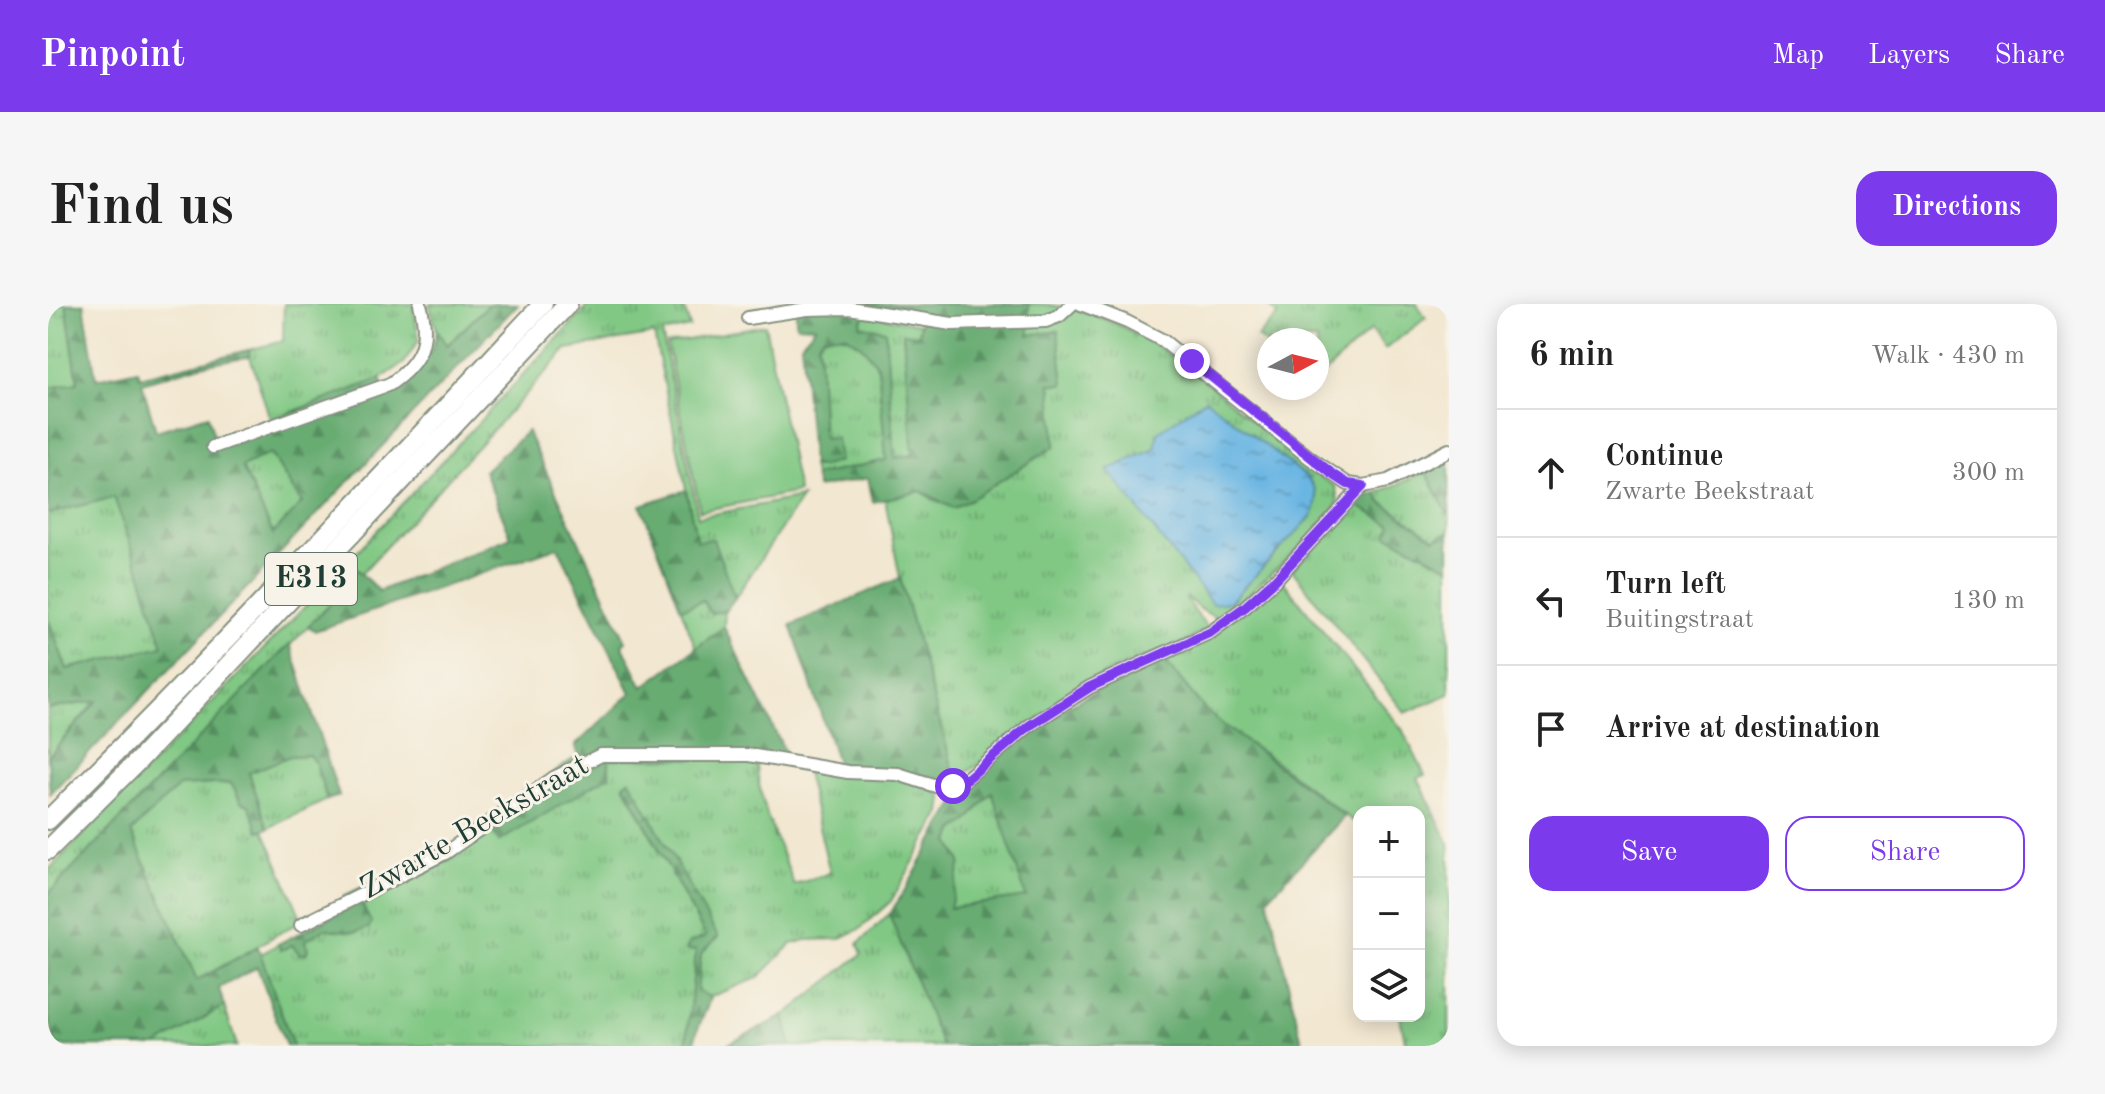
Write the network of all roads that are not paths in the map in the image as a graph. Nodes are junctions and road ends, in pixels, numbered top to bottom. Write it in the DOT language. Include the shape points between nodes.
graph roads {
  1 [pos="420,304"];
  2 [pos="543,304"];
  3 [pos="568,304"];
  4 [pos="1072,304"];
  5 [pos="1081,304"];
  6 [pos="748,318"];
  7 [pos="213,447"];
  8 [pos="1449,450"];
  9 [pos="1363,486"];
  10 [pos="48,820"];
  11 [pos="48,850"];
  12 [pos="301,925"];
  1 -- 7 [label="street" via="424,348 390,384"];
  2 -- 10 [label="highway, E313"];
  3 -- 11 [label="highway, E313"];
  4 -- 6 [label="street" via="1046,321 952,324 849,308"];
  5 -- 9 [label="street" via="1162,340 1331,473"];
  8 -- 9 [label="street" via="1388,481"];
  9 -- 12 [label="street, Zwarte Beekstraat" via="1245,607 1211,632 1090,687 1029,726 961,783 936,786 898,774 848,772 749,755 601,755 554,778 445,853"];
}
